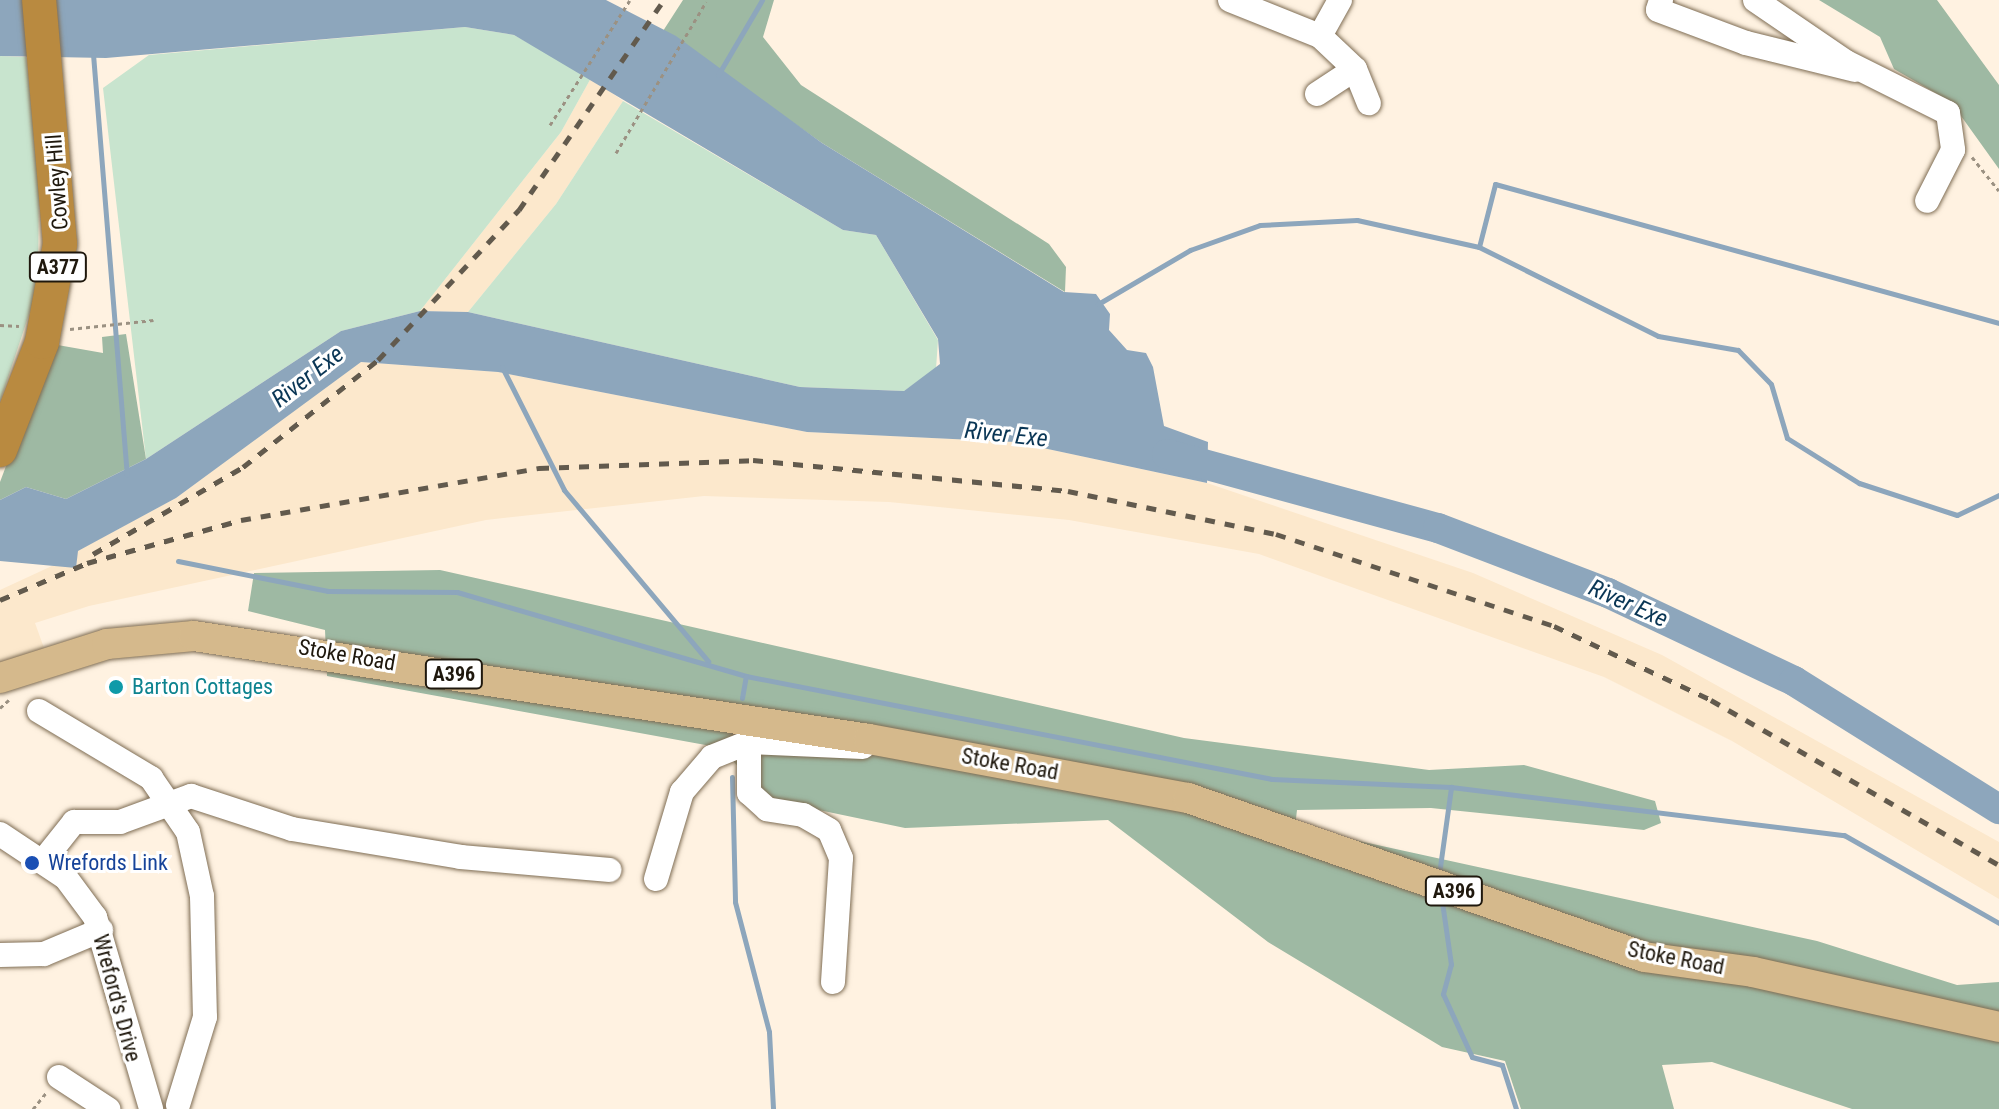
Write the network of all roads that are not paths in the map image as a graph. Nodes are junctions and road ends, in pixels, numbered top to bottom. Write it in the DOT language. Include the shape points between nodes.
graph roads {
  1 [pos="39,0"];
  2 [pos="1230,0"];
  3 [pos="1340,0"];
  4 [pos="1661,0"];
  5 [pos="1755,0"];
  6 [pos="1320,36"];
  7 [pos="1355,69"];
  8 [pos="1861,71"];
  9 [pos="1317,94"];
  10 [pos="1369,103"];
  11 [pos="1927,201"];
  12 [pos="0,450"];
  13 [pos="0,678"];
  14 [pos="39,711"];
  15 [pos="869,739"];
  16 [pos="749,742"];
  17 [pos="169,800"];
  18 [pos="0,834"];
  19 [pos="43,861"];
  20 [pos="609,870"];
  21 [pos="656,879"];
  22 [pos="101,930"];
  23 [pos="0,955"];
  24 [pos="833,982"];
  25 [pos="1999,1027"];
  26 [pos="59,1077"];
  27 [pos="178,1105"];
  28 [pos="108,1109"];
  29 [pos="151,1109"];
  1 -- 12 [label="highway, Cowley Hill / A377" via="61,223 46,326"];
  2 -- 6 [label="street"];
  3 -- 6 [label="street"];
  4 -- 8 [label="street" via="1658,10 1746,43 1821,68"];
  5 -- 8 [label="street"];
  6 -- 7 [label="street"];
  7 -- 9 [label="street"];
  7 -- 10 [label="street"];
  8 -- 11 [label="street" via="1937,104 1954,136"];
  13 -- 15 [label="main road, Stoke Road / A396" via="107,644 194,636"];
  14 -- 17 [label="street" via="151,778"];
  15 -- 16 [label="street" via="858,751"];
  15 -- 25 [label="main road, Stoke Road / A396" via="1188,798 1644,957 1753,972"];
  16 -- 21 [label="street" via="712,757 682,792"];
  16 -- 24 [label="street" via="749,793 767,809 803,815 829,830 841,858"];
  17 -- 19 [label="street" via="120,822 74,822"];
  17 -- 20 [label="street" via="191,796 292,829 461,857"];
  17 -- 27 [label="street" via="188,832 208,956 205,1017"];
  18 -- 19 [label="street, Wreford's Drive"];
  19 -- 22 [label="street, Wreford's Drive" via="78,893"];
  22 -- 23 [label="street" via="44,954"];
  22 -- 29 [label="street, Wreford's Drive"];
  26 -- 28 [label="street"];
}
